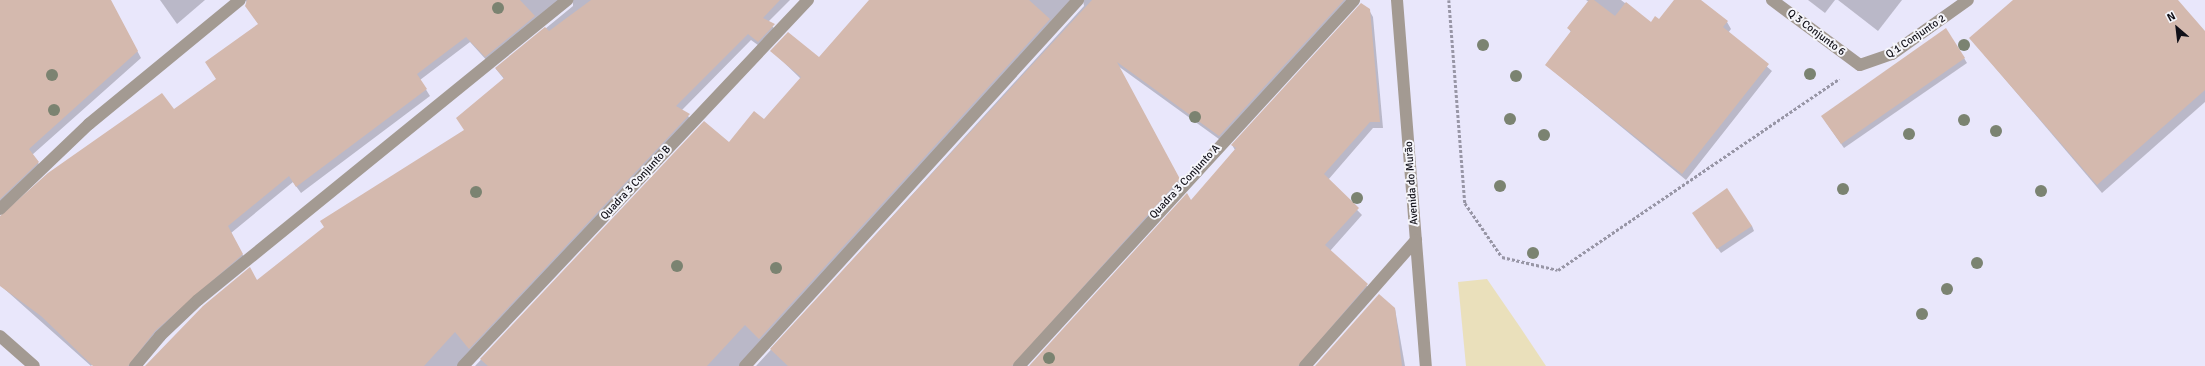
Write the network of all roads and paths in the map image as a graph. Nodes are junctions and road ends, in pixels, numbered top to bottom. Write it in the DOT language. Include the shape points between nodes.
graph roads {
  1 [pos="240,0"];
  2 [pos="567,0"];
  3 [pos="808,0"];
  4 [pos="1078,0"];
  5 [pos="1354,0"];
  6 [pos="1398,0"];
  7 [pos="1449,0"];
  8 [pos="1772,0"];
  9 [pos="1968,0"];
  10 [pos="1860,66"];
  11 [pos="0,209"];
  12 [pos="1416,240"];
  13 [pos="0,336"];
  14 [pos="34,366"];
  15 [pos="135,366"];
  16 [pos="463,366"];
  17 [pos="745,366"];
  18 [pos="1019,366"];
  19 [pos="1306,366"];
  20 [pos="1426,366"];
  1 -- 11 [label="street" via="89,124"];
  2 -- 15 [label="street" via="198,300 160,336"];
  3 -- 16 [label="street, Quadra 3 Conjunto B"];
  4 -- 17 [label="street"];
  5 -- 18 [label="street, Quadra 3 Conjunto A"];
  6 -- 12 [label="street, Avenida do Murão"];
  7 -- 10 [label="path" via="1465,203 1502,258 1558,270"];
  8 -- 10 [label="street, Q 3 Conjunto 6"];
  9 -- 10 [label="street, Q 1 Conjunto 2" via="1892,54"];
  12 -- 19 [label="street"];
  12 -- 20 [label="street, Avenida do Murão"];
  13 -- 14 [label="street"];
}
